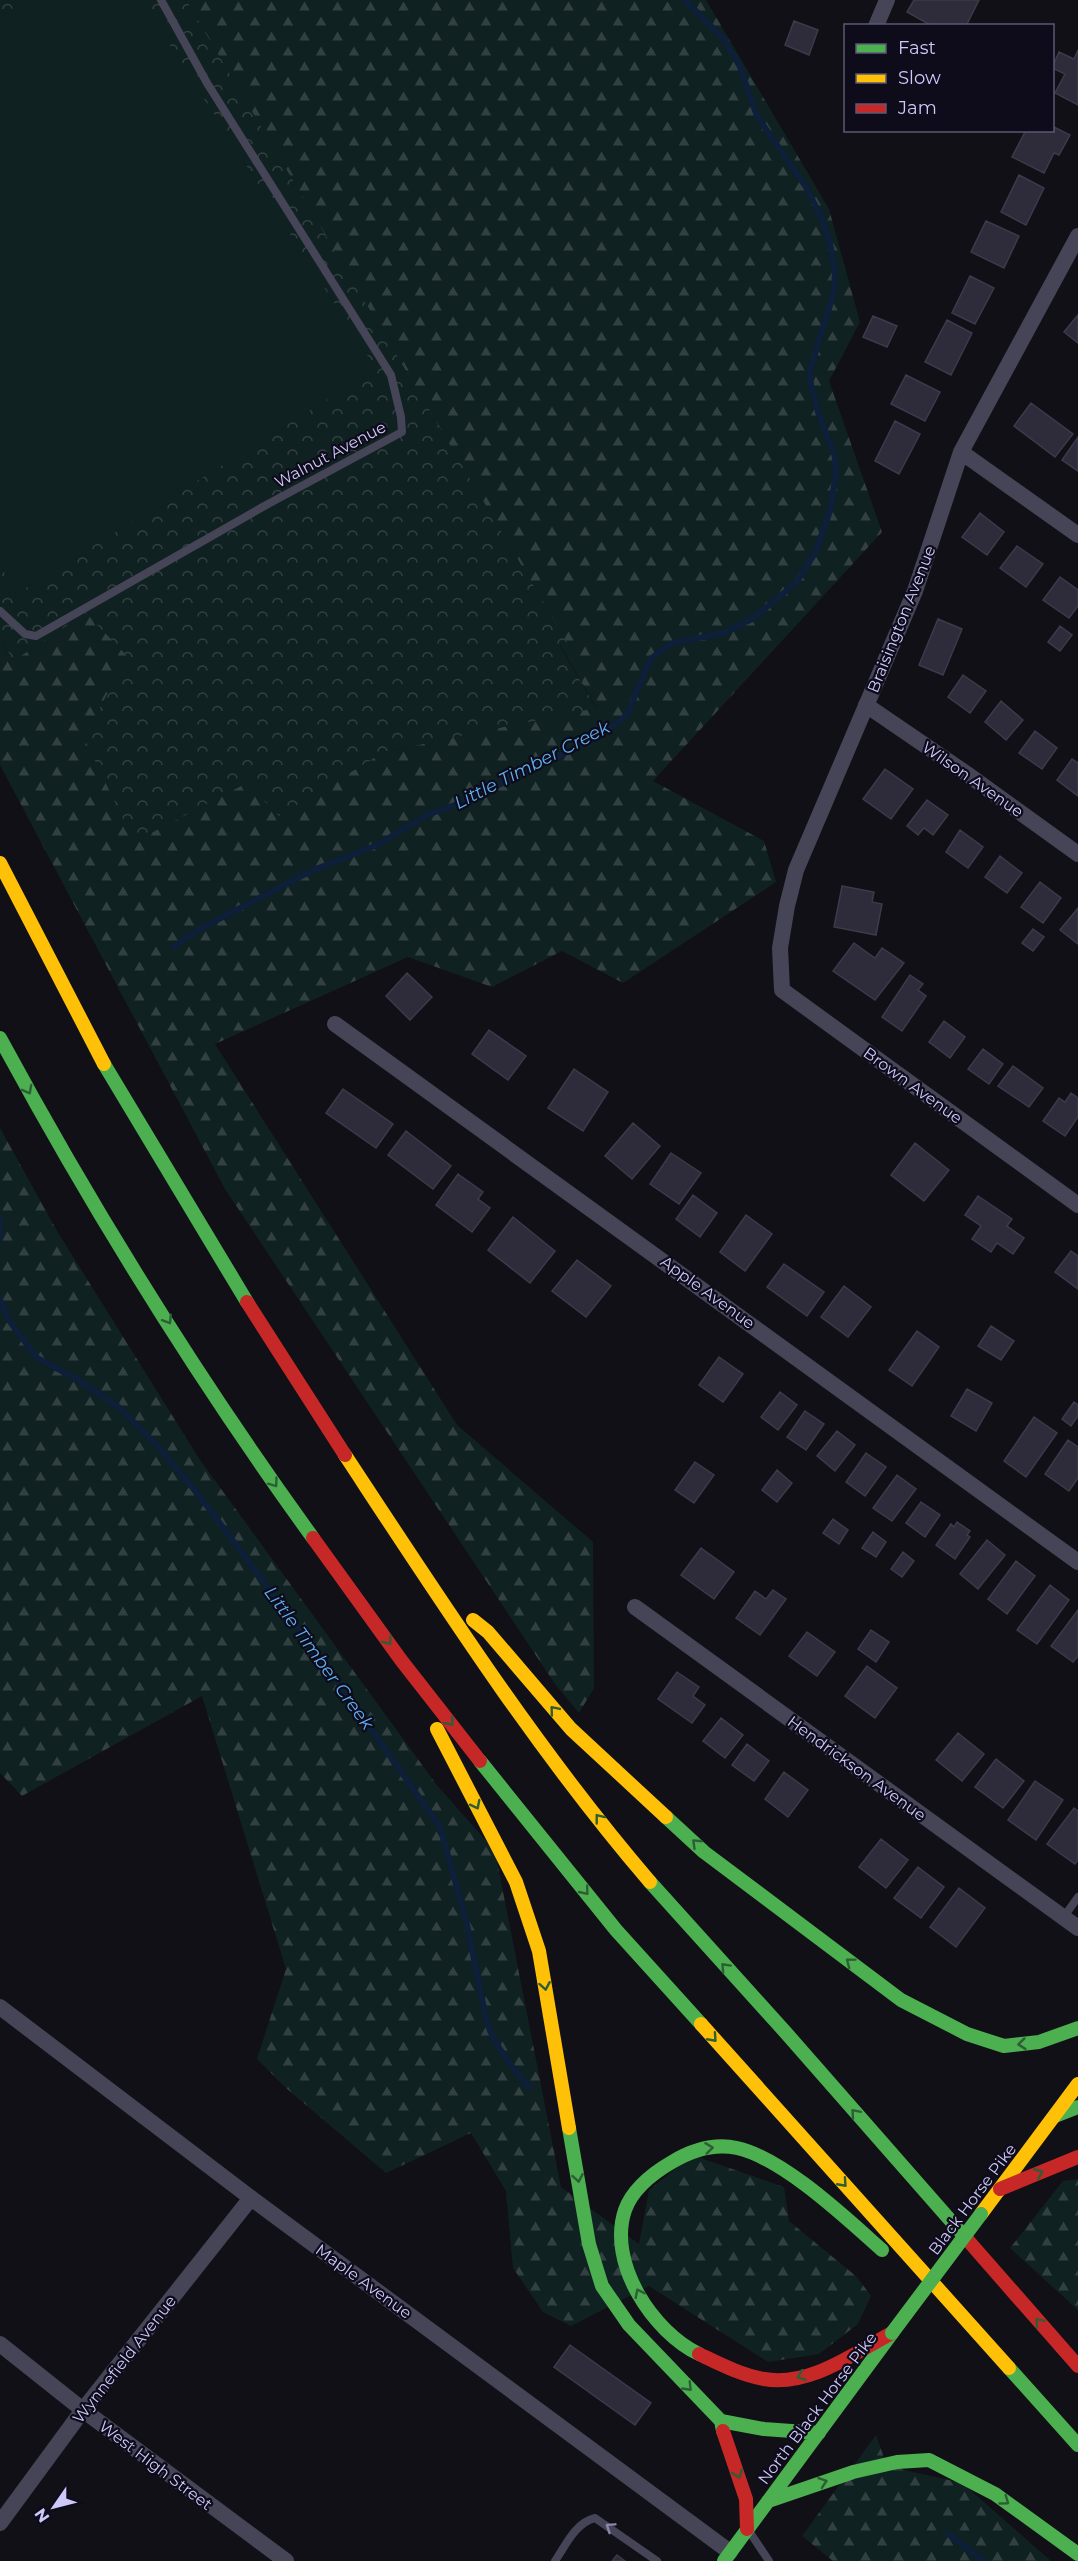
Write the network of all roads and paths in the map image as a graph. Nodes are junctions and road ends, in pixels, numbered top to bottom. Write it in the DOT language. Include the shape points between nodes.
graph roads {
  1 [pos="161,0"];
  2 [pos="887,0"];
  3 [pos="877,24"];
  4 [pos="1076,247"];
  5 [pos="961,452"];
  6 [pos="1078,535"];
  7 [pos="0,611"];
  8 [pos="866,705"];
  9 [pos="1078,854"];
  10 [pos="0,863"];
  11 [pos="780,948"];
  12 [pos="335,1024"];
  13 [pos="0,1038"];
  14 [pos="1078,1205"];
  15 [pos="1078,1562"];
  16 [pos="431,1586"];
  17 [pos="635,1606"];
  18 [pos="401,1660"];
  19 [pos="1078,1897"];
  20 [pos="1063,1917"];
  21 [pos="1078,1928"];
  22 [pos="0,2007"];
  23 [pos="1078,2028"];
  24 [pos="1078,2084"];
  25 [pos="1078,2107"];
  26 [pos="1055,2116"];
  27 [pos="873,2134"];
  28 [pos="1078,2157"];
  29 [pos="1000,2189"];
  30 [pos="251,2198"];
  31 [pos="1011,2267"];
  32 [pos="892,2333"];
  33 [pos="0,2344"];
  34 [pos="988,2344"];
  35 [pos="1078,2366"];
  36 [pos="83,2410"];
  37 [pos="721,2421"];
  38 [pos="819,2433"];
  39 [pos="1078,2445"];
  40 [pos="768,2501"];
  41 [pos="0,2523"];
  42 [pos="747,2529"];
  43 [pos="1078,2554"];
  44 [pos="727,2556"];
  45 [pos="286,2561"];
  46 [pos="555,2561"];
  47 [pos="657,2561"];
  48 [pos="769,2561"];
  1 -- 7 [label="lane, Walnut Avenue" via="207,83 391,375 402,432 36,636 25,634"];
  2 -- 3 [label="street"];
  4 -- 5 [label="street, Braisington Avenue"];
  5 -- 6 [label="street"];
  5 -- 8 [label="street, Braisington Avenue" via="915,591"];
  8 -- 9 [label="street, Wilson Avenue"];
  8 -- 11 [label="street, Braisington Avenue" via="796,870"];
  10 -- 16 [label="main road" via="104,1064 263,1329"];
  11 -- 14 [label="street, Brown Avenue" via="782,990"];
  12 -- 15 [label="street, Apple Avenue"];
  13 -- 18 [label="main road, one-way" via="143,1282 249,1449"];
  23 -- 16 [label="main road, one-way" via="1039,2042 1004,2046 967,2034 901,2000 704,1852 571,1729 488,1632"];
  27 -- 16 [label="main road, one-way" via="647,1879 558,1766"];
  17 -- 20 [label="street, Hendrickson Avenue"];
  18 -- 34 [label="main road, one-way" via="616,1930"];
  18 -- 37 [label="main road, one-way" via="516,1882 539,1951 589,2244 602,2286 629,2325"];
  19 -- 20 [label="lane"];
  20 -- 21 [label="street, Hendrickson Avenue"];
  22 -- 30 [label="street, Maple Avenue"];
  24 -- 26 [label="main road, Black Horse Pike"];
  25 -- 26 [label="main road"];
  26 -- 29 [label="main road, Black Horse Pike"];
  27 -- 31 [label="main road"];
  35 -- 27 [label="main road, one-way"];
  29 -- 28 [label="main road, one-way"];
  29 -- 32 [label="main road, Black Horse Pike, bridge"];
  30 -- 36 [label="street, Wynnefield Avenue"];
  30 -- 44 [label="street, Maple Avenue"];
  32 -- 34 [label="main road, one-way" via="793,2379 745,2375 690,2349 648,2310 630,2276 622,2227 624,2212 646,2179 686,2153 701,2148 741,2148 776,2165 867,2237"];
  32 -- 38 [label="main road, North Black Horse Pike"];
  33 -- 36 [label="street, West High Street"];
  34 -- 39 [label="main road"];
  36 -- 41 [label="street, Wynnefield Avenue"];
  36 -- 45 [label="street, West High Street"];
  37 -- 38 [label="main road"];
  37 -- 42 [label="main road, one-way" via="746,2499"];
  38 -- 40 [label="main road, North Black Horse Pike"];
  40 -- 42 [label="main road"];
  40 -- 43 [label="main road, one-way" via="854,2472 897,2462 929,2460 995,2494"];
  42 -- 44 [label="main road"];
  42 -- 48 [label="lane"];
  47 -- 46 [label="lane, one-way" via="595,2518 578,2527"];
}
